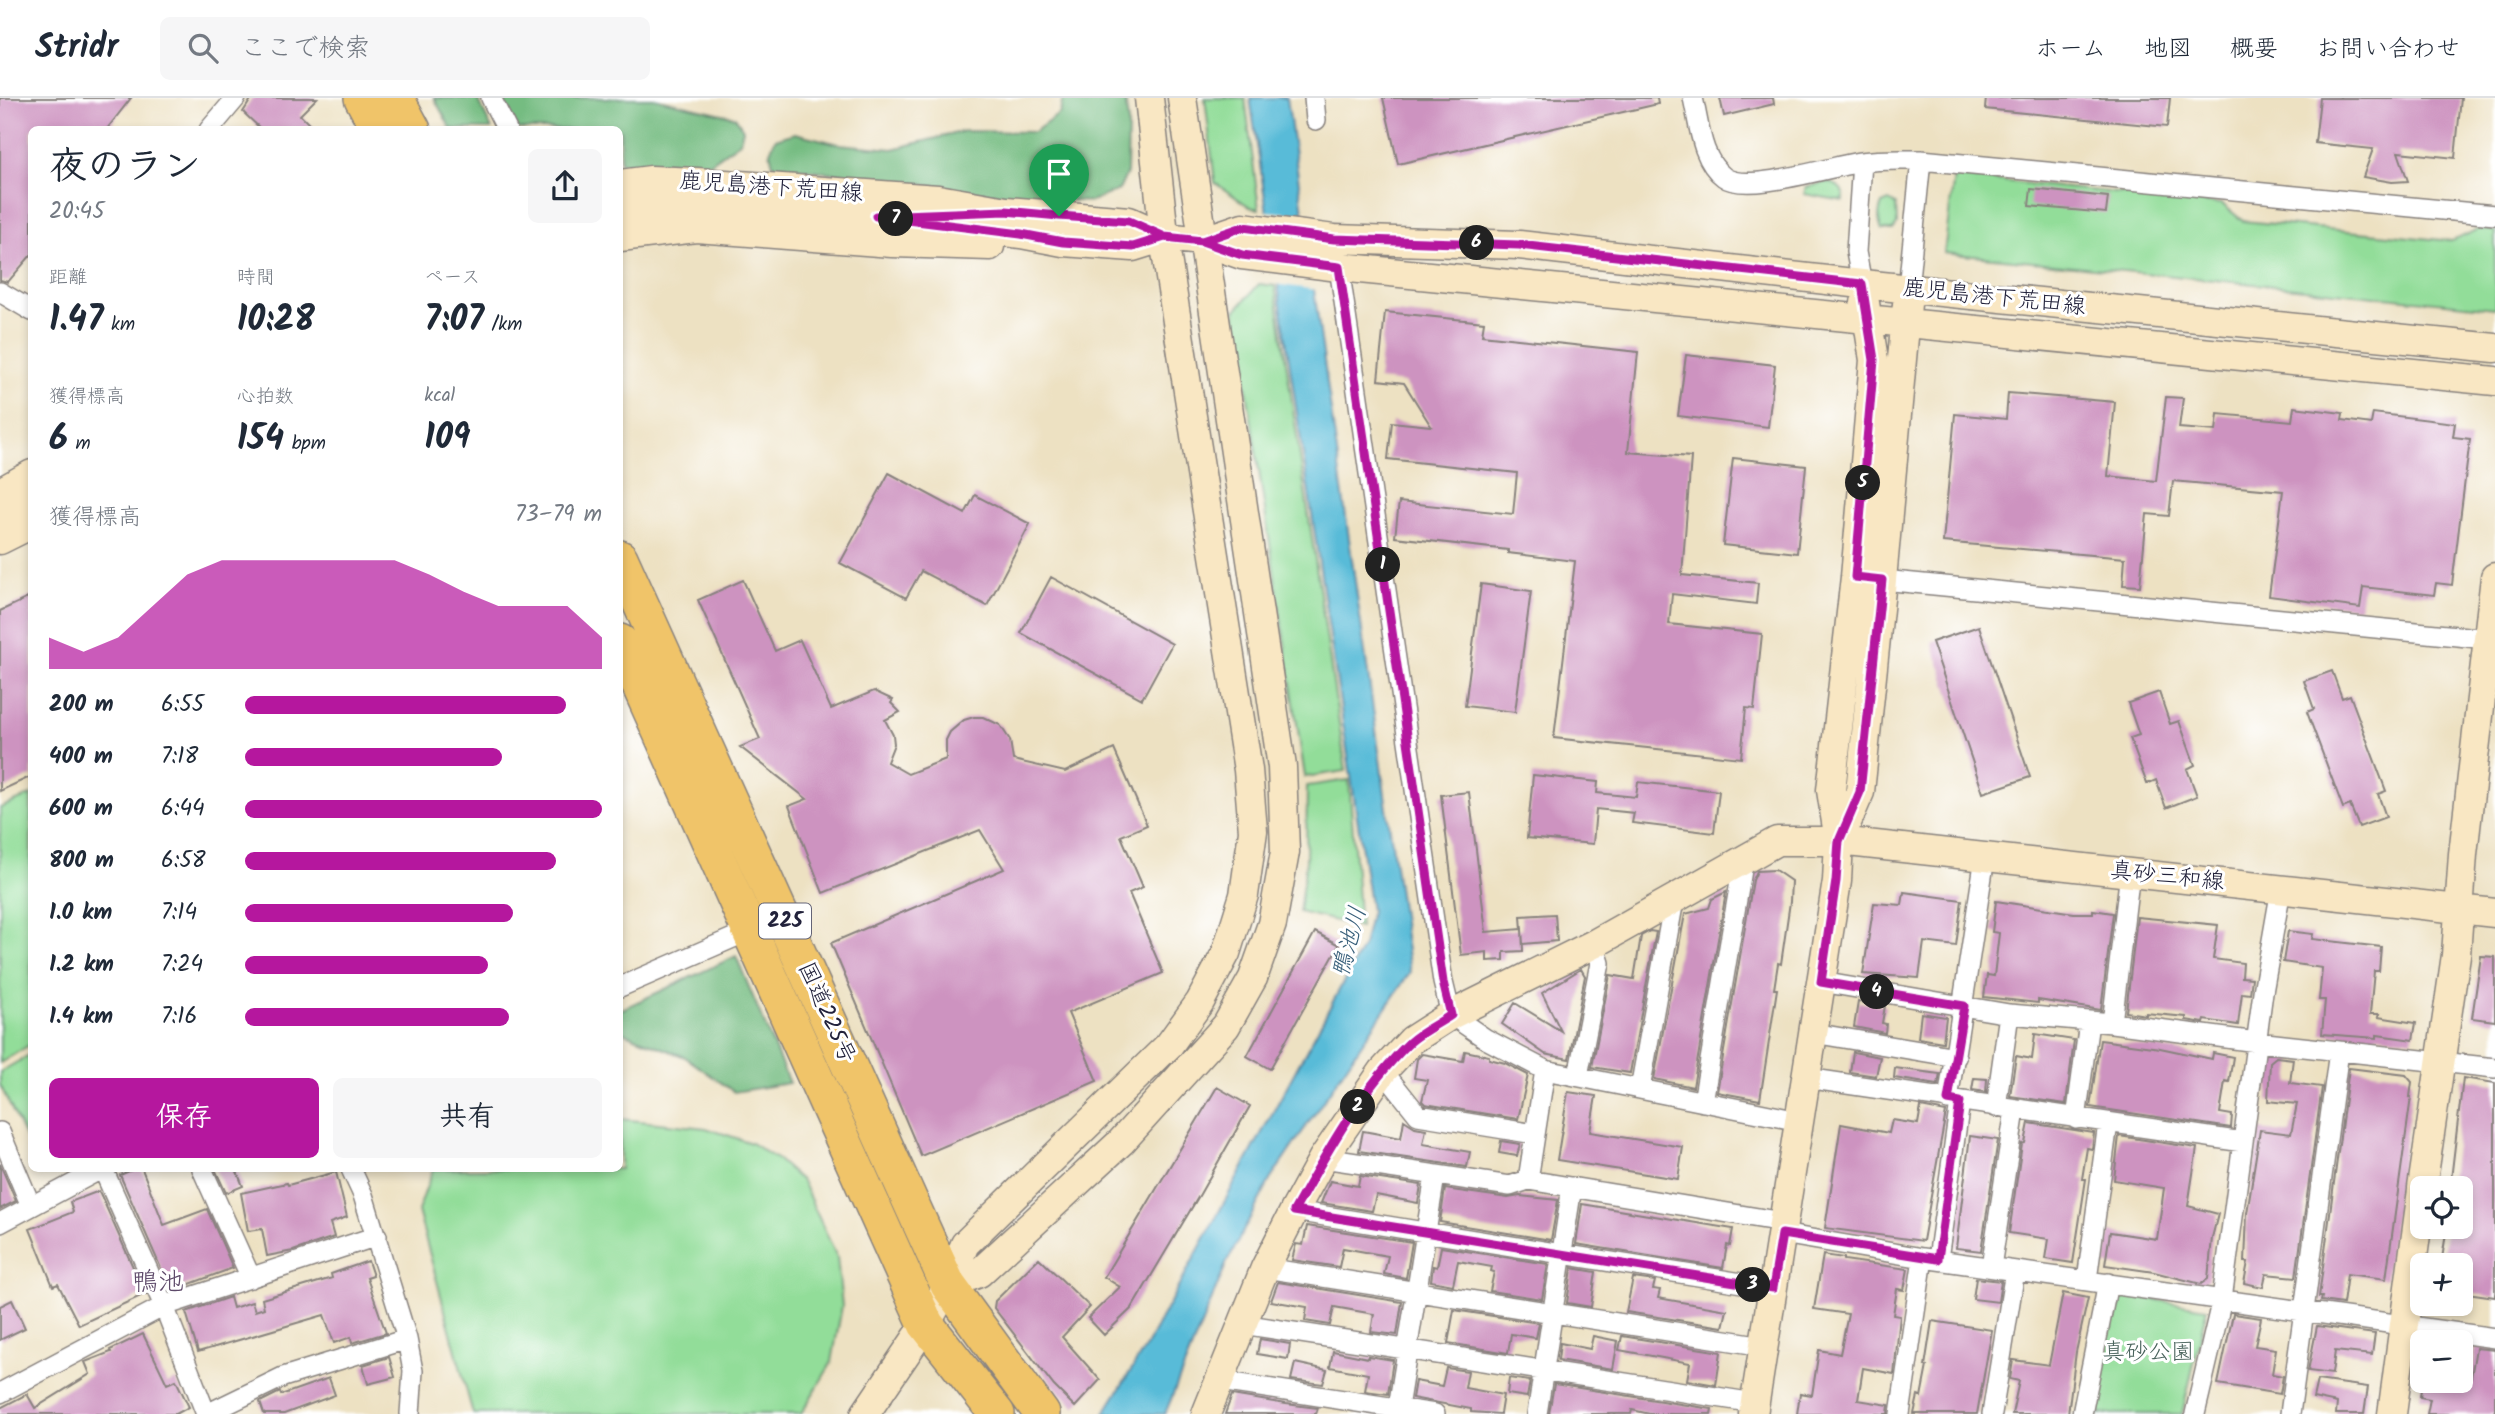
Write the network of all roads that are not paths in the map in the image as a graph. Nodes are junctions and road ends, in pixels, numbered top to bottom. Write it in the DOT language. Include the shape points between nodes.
graph roads {
  1 [pos="236,98"];
  2 [pos="362,98"];
  3 [pos="396,98"];
  4 [pos="491,98"];
  5 [pos="1149,98"];
  6 [pos="1182,98"];
  7 [pos="1314,98"];
  8 [pos="1693,98"];
  9 [pos="1316,120"];
  10 [pos="212,126"];
  11 [pos="377,126"];
  12 [pos="411,126"];
  13 [pos="505,126"];
  14 [pos="1921,160"];
  15 [pos="1862,162"];
  16 [pos="623,184"];
  17 [pos="623,209"];
  18 [pos="1006,211"];
  19 [pos="2495,215"];
  20 [pos="876,216"];
  21 [pos="623,237"];
  22 [pos="1165,237"];
  23 [pos="1202,241"];
  24 [pos="1063,242"];
  25 [pos="1339,267"];
  26 [pos="1862,284"];
  27 [pos="1908,289"];
  28 [pos="0,292"];
  29 [pos="28,309"];
  30 [pos="1867,319"];
  31 [pos="1905,323"];
  32 [pos="2495,348"];
  33 [pos="2495,381"];
  34 [pos="28,476"];
  35 [pos="0,492"];
  36 [pos="28,503"];
  37 [pos="0,519"];
  38 [pos="28,526"];
  39 [pos="0,540"];
  40 [pos="623,565"];
  41 [pos="2495,577"];
  42 [pos="1869,578"];
  43 [pos="2488,639"];
  44 [pos="623,649"];
  45 [pos="1839,841"];
  46 [pos="1985,856"];
  47 [pos="1744,859"];
  48 [pos="2130,873"];
  49 [pos="2281,889"];
  50 [pos="1674,900"];
  51 [pos="2459,908"];
  52 [pos="2495,913"];
  53 [pos="749,931"];
  54 [pos="1594,944"];
  55 [pos="1821,982"];
  56 [pos="623,986"];
  57 [pos="1964,1006"];
  58 [pos="2009,1014"];
  59 [pos="1451,1015"];
  60 [pos="2089,1022"];
  61 [pos="2112,1023"];
  62 [pos="1813,1033"];
  63 [pos="2257,1042"];
  64 [pos="2339,1051"];
  65 [pos="1956,1057"];
  66 [pos="2440,1062"];
  67 [pos="2495,1068"];
  68 [pos="1545,1070"];
  69 [pos="1382,1071"];
  70 [pos="1578,1076"];
  71 [pos="1806,1078"];
  72 [pos="1640,1089"];
  73 [pos="1954,1101"];
  74 [pos="1703,1102"];
  75 [pos="2006,1109"];
  76 [pos="2076,1119"];
  77 [pos="1799,1121"];
  78 [pos="2108,1123"];
  79 [pos="0,1132"];
  80 [pos="1535,1134"];
  81 [pos="2243,1142"];
  82 [pos="1323,1158"];
  83 [pos="96,1172"];
  84 [pos="103,1172"];
  85 [pos="203,1172"];
  86 [pos="352,1172"];
  87 [pos="1434,1176"];
  88 [pos="2424,1176"];
  89 [pos="1528,1180"];
  90 [pos="1572,1188"];
  91 [pos="31,1206"];
  92 [pos="1294,1211"];
  93 [pos="0,1223"];
  94 [pos="1782,1228"];
  95 [pos="1426,1231"];
  96 [pos="377,1236"];
  97 [pos="2415,1239"];
  98 [pos="1562,1252"];
  99 [pos="1931,1258"];
  100 [pos="1990,1267"];
  101 [pos="1265,1268"];
  102 [pos="2015,1271"];
  103 [pos="251,1278"];
  104 [pos="2087,1280"];
  105 [pos="2108,1283"];
  106 [pos="948,1285"];
  107 [pos="1773,1288"];
  108 [pos="1416,1291"];
  109 [pos="2222,1299"];
  110 [pos="164,1306"];
  111 [pos="2305,1311"];
  112 [pos="1553,1312"];
  113 [pos="926,1324"];
  114 [pos="1242,1324"];
  115 [pos="2403,1324"];
  116 [pos="2495,1338"];
  117 [pos="407,1339"];
  118 [pos="1764,1346"];
  119 [pos="1407,1350"];
  120 [pos="1544,1371"];
  121 [pos="1220,1381"];
  122 [pos="0,1393"];
  123 [pos="1754,1409"];
  124 [pos="1398,1411"];
  125 [pos="206,1414"];
  126 [pos="410,1414"];
  127 [pos="865,1414"];
  128 [pos="997,1414"];
  129 [pos="1042,1414"];
  130 [pos="1206,1414"];
  131 [pos="1435,1414"];
  132 [pos="1537,1414"];
  133 [pos="1900,1414"];
  134 [pos="1992,1414"];
  135 [pos="2082,1414"];
  136 [pos="2195,1414"];
  137 [pos="2290,1414"];
  138 [pos="2392,1414"];
  1 -- 10 [label="street"];
  2 -- 11 [label="highway"];
  3 -- 12 [label="highway"];
  4 -- 13 [label="street"];
  5 -- 22 [label="street"];
  6 -- 23 [label="street"];
  7 -- 9 [label="street"];
  8 -- 15 [label="street" via="1709,159 1724,178 1734,182 1777,180"];
  14 -- 15 [label="street"];
  14 -- 19 [label="street"];
  14 -- 27 [label="street"];
  15 -- 26 [label="street" via="1856,252"];
  16 -- 18 [label="street, 鹿児島港下荒田線" via="651,180 938,199"];
  17 -- 20 [label="street, 鹿児島港下荒田線" via="732,205"];
  18 -- 20 [label="street, 鹿児島港下荒田線"];
  18 -- 22 [label="street, 鹿児島港下荒田線" via="1129,221"];
  20 -- 24 [label="street, 鹿児島港下荒田線"];
  21 -- 24 [label="street, 鹿児島港下荒田線" via="696,228 892,243 1017,247"];
  22 -- 23 [label="street, 鹿児島港下荒田線"];
  22 -- 24 [label="street, 鹿児島港下荒田線" via="1133,247"];
  22 -- 106 [label="street" via="1248,770 1253,831 1244,895 1226,953 1200,1002 1169,1045 965,1244"];
  23 -- 25 [label="street, 鹿児島港下荒田線" via="1242,255"];
  23 -- 26 [label="street, 鹿児島港下荒田線" via="1243,227 1334,239 1519,245"];
  23 -- 106 [label="street" via="1282,767 1285,852 1272,924 1253,978 1226,1026 1179,1079 1121,1142 979,1273"];
  25 -- 30 [label="street, 鹿児島港下荒田線"];
  25 -- 59 [label="street"];
  26 -- 27 [label="street, 鹿児島港下荒田線"];
  26 -- 30 [label="street"];
  27 -- 31 [label="street"];
  27 -- 32 [label="street, 鹿児島港下荒田線"];
  28 -- 29 [label="street"];
  30 -- 31 [label="street, 鹿児島港下荒田線"];
  30 -- 42 [label="street" via="1874,360"];
  31 -- 33 [label="street, 鹿児島港下荒田線"];
  31 -- 42 [label="street"];
  34 -- 35 [label="street"];
  36 -- 37 [label="street"];
  38 -- 39 [label="street"];
  40 -- 106 [label="highway, 国道225号 / 225"];
  41 -- 43 [label="street"];
  42 -- 43 [label="street"];
  42 -- 45 [label="street" via="1831,790"];
  43 -- 51 [label="street"];
  44 -- 53 [label="highway, 国道225号 / 225"];
  45 -- 46 [label="street, 真砂三和線"];
  45 -- 47 [label="street, 真砂三和線" via="1777,841"];
  45 -- 55 [label="street"];
  46 -- 48 [label="street, 真砂三和線"];
  46 -- 57 [label="street"];
  47 -- 50 [label="street, 真砂三和線"];
  47 -- 74 [label="street"];
  48 -- 49 [label="street, 真砂三和線"];
  48 -- 61 [label="street"];
  49 -- 51 [label="street, 真砂三和線"];
  49 -- 63 [label="street"];
  50 -- 54 [label="street, 真砂三和線"];
  50 -- 72 [label="street"];
  51 -- 52 [label="street, 真砂三和線"];
  51 -- 66 [label="street"];
  53 -- 56 [label="street"];
  53 -- 113 [label="highway, 国道225号 / 225"];
  54 -- 59 [label="street, 真砂三和線"];
  54 -- 70 [label="street" via="1600,963"];
  55 -- 57 [label="street"];
  55 -- 62 [label="street"];
  57 -- 58 [label="street"];
  57 -- 65 [label="street"];
  58 -- 60 [label="street"];
  58 -- 75 [label="street"];
  59 -- 68 [label="street" via="1486,1040"];
  59 -- 69 [label="street, 真砂三和線" via="1412,1040"];
  60 -- 61 [label="street"];
  60 -- 76 [label="street"];
  61 -- 63 [label="street"];
  62 -- 65 [label="street"];
  62 -- 71 [label="street"];
  63 -- 64 [label="street"];
  63 -- 81 [label="street"];
  64 -- 66 [label="street"];
  64 -- 111 [label="street"];
  65 -- 73 [label="street"];
  66 -- 67 [label="street"];
  66 -- 88 [label="street"];
  68 -- 70 [label="street"];
  68 -- 80 [label="street"];
  69 -- 80 [label="street" via="1418,1115"];
  69 -- 82 [label="street, 真砂三和線"];
  70 -- 72 [label="street"];
  71 -- 73 [label="street"];
  71 -- 77 [label="street"];
  72 -- 74 [label="street"];
  73 -- 75 [label="street"];
  73 -- 99 [label="street"];
  74 -- 77 [label="street"];
  75 -- 76 [label="street"];
  75 -- 100 [label="street"];
  76 -- 78 [label="street"];
  77 -- 94 [label="street"];
  78 -- 81 [label="street"];
  78 -- 104 [label="street"];
  79 -- 91 [label="street"];
  80 -- 89 [label="street"];
  81 -- 109 [label="street"];
  82 -- 87 [label="street"];
  82 -- 92 [label="street, 真砂三和線"];
  83 -- 91 [label="street"];
  84 -- 110 [label="street"];
  85 -- 103 [label="street"];
  86 -- 96 [label="street"];
  87 -- 89 [label="street" via="1510,1186"];
  87 -- 95 [label="street"];
  89 -- 90 [label="street"];
  90 -- 94 [label="street"];
  90 -- 98 [label="street"];
  91 -- 93 [label="street"];
  92 -- 95 [label="street"];
  92 -- 101 [label="street, 真砂三和線"];
  94 -- 99 [label="street"];
  94 -- 107 [label="street"];
  95 -- 98 [label="street"];
  95 -- 108 [label="street"];
  96 -- 103 [label="street"];
  96 -- 117 [label="street"];
  97 -- 115 [label="street"];
  98 -- 107 [label="street"];
  98 -- 112 [label="street"];
  99 -- 100 [label="street"];
  99 -- 133 [label="street"];
  100 -- 102 [label="street"];
  101 -- 108 [label="street"];
  101 -- 114 [label="street, 真砂三和線"];
  102 -- 104 [label="street"];
  102 -- 134 [label="street"];
  103 -- 110 [label="street"];
  104 -- 105 [label="street"];
  105 -- 109 [label="street"];
  105 -- 135 [label="street"];
  106 -- 113 [label="street"];
  106 -- 129 [label="highway, 国道225号 / 225"];
  107 -- 118 [label="street"];
  108 -- 112 [label="street"];
  108 -- 119 [label="street"];
  109 -- 111 [label="street"];
  109 -- 136 [label="street"];
  110 -- 122 [label="street"];
  110 -- 125 [label="street"];
  111 -- 115 [label="street"];
  111 -- 137 [label="street"];
  112 -- 118 [label="street"];
  112 -- 120 [label="street"];
  113 -- 127 [label="street"];
  113 -- 128 [label="highway, 国道225号 / 225"];
  114 -- 119 [label="street"];
  114 -- 121 [label="street, 真砂三和線"];
  115 -- 116 [label="street"];
  115 -- 138 [label="street"];
  117 -- 125 [label="street" via="283,1377"];
  117 -- 126 [label="street" via="413,1371"];
  118 -- 123 [label="street"];
  119 -- 120 [label="street"];
  119 -- 124 [label="street"];
  120 -- 123 [label="street"];
  120 -- 132 [label="street"];
  121 -- 124 [label="street"];
  121 -- 130 [label="street, 真砂三和線"];
  124 -- 131 [label="street"];
}
